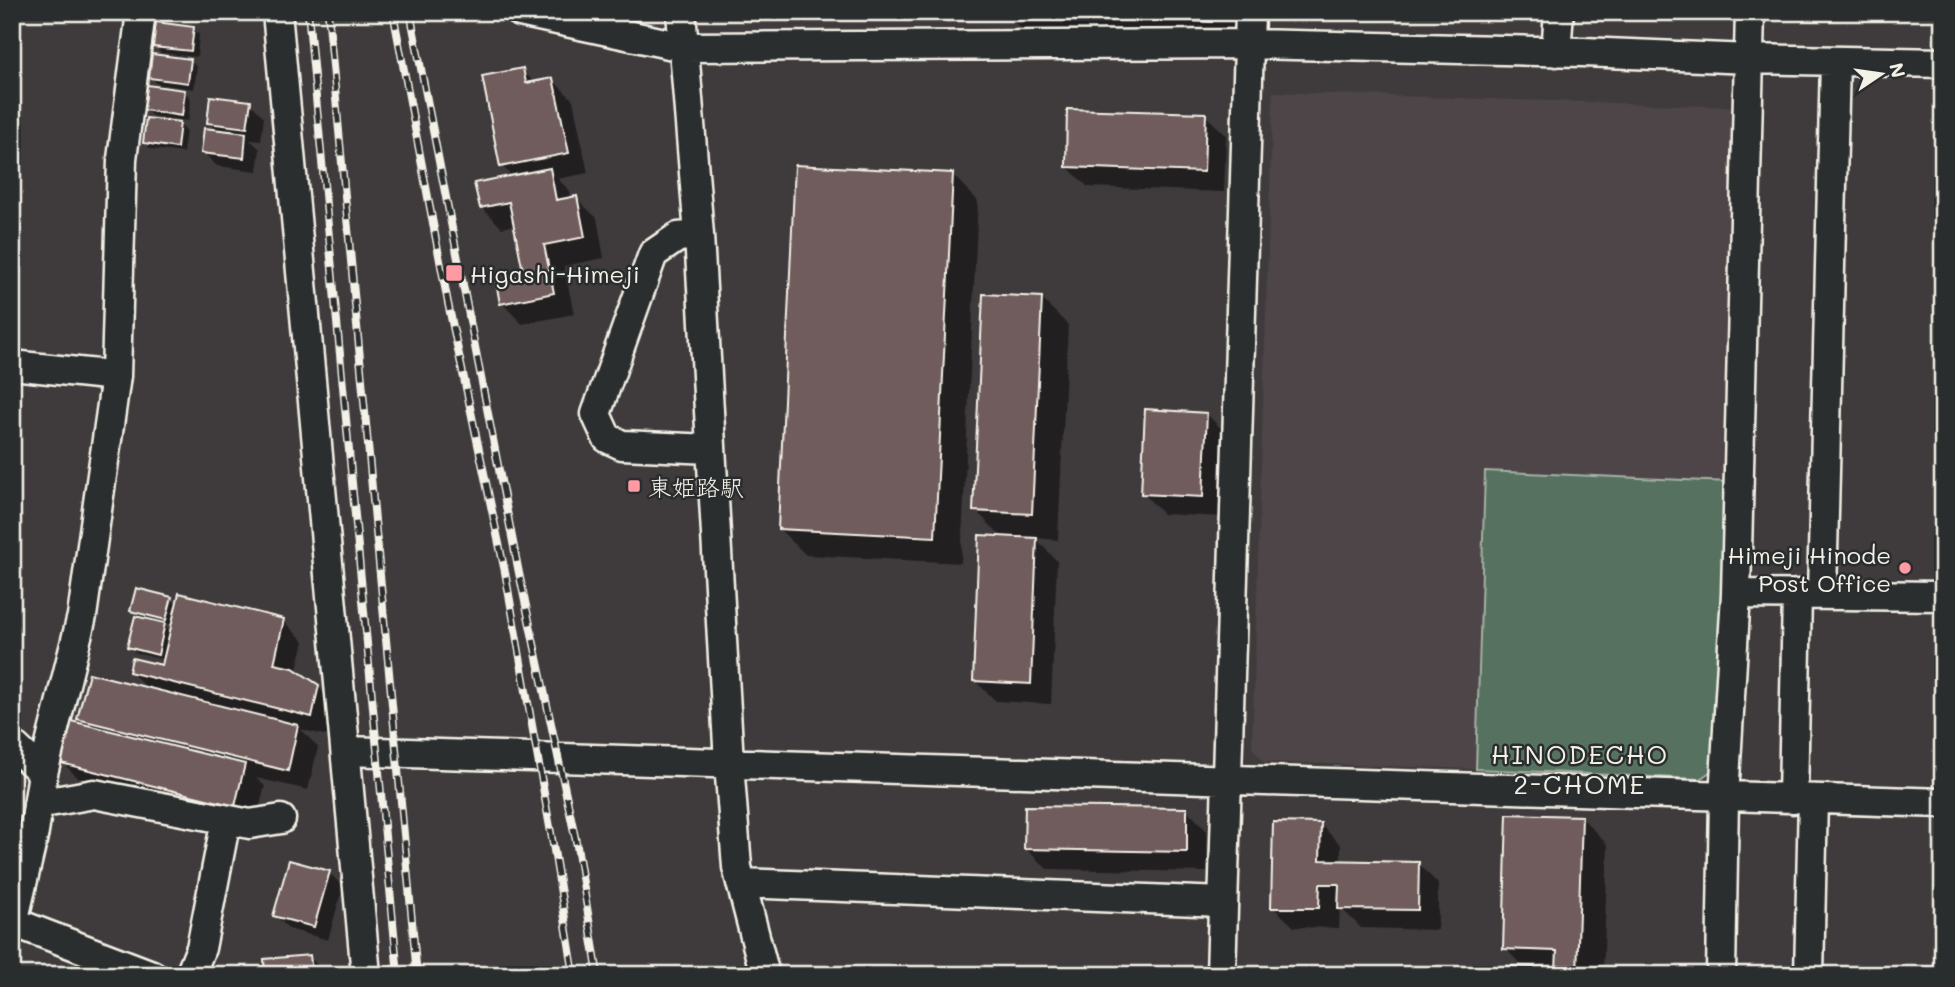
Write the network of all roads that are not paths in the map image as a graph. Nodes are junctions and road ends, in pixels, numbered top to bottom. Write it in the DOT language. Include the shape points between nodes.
graph roads {
  1 [pos="141,12"];
  2 [pos="276,12"];
  3 [pos="520,12"];
  4 [pos="681,12"];
  5 [pos="1250,12"];
  6 [pos="1559,12"];
  7 [pos="1750,12"];
  8 [pos="1249,44"];
  9 [pos="683,47"];
  10 [pos="1556,52"];
  11 [pos="1750,59"];
  12 [pos="1835,61"];
  13 [pos="1943,63"];
  14 [pos="699,235"];
  15 [pos="12,365"];
  16 [pos="116,376"];
  17 [pos="711,449"];
  18 [pos="1736,594"];
  19 [pos="1810,594"];
  20 [pos="1943,596"];
  21 [pos="12,744"];
  22 [pos="346,751"];
  23 [pos="729,763"];
  24 [pos="43,773"];
  25 [pos="1227,781"];
  26 [pos="1724,797"];
  27 [pos="1803,799"];
  28 [pos="1943,803"];
  29 [pos="281,819"];
  30 [pos="226,820"];
  31 [pos="28,821"];
  32 [pos="741,883"];
  33 [pos="1223,902"];
  34 [pos="13,924"];
  35 [pos="152,975"];
  36 [pos="190,975"];
  37 [pos="366,975"];
  38 [pos="765,975"];
  39 [pos="1221,975"];
  40 [pos="1721,975"];
  41 [pos="1809,975"];
  1 -- 16 [label="street" via="122,159"];
  2 -- 22 [label="street"];
  3 -- 9 [label="street"];
  4 -- 9 [label="street"];
  5 -- 8 [label="street"];
  6 -- 10 [label="street"];
  7 -- 11 [label="street"];
  8 -- 9 [label="street"];
  8 -- 10 [label="street"];
  8 -- 25 [label="street"];
  9 -- 14 [label="street"];
  10 -- 11 [label="street"];
  11 -- 12 [label="street"];
  11 -- 18 [label="street"];
  12 -- 13 [label="street"];
  12 -- 19 [label="street"];
  14 -- 17 [label="street"];
  14 -- 17 [label="street" via="678,237 653,254 596,414 607,438 622,445"];
  15 -- 16 [label="street"];
  16 -- 24 [label="street" via="82,616"];
  17 -- 23 [label="street"];
  18 -- 19 [label="street"];
  18 -- 26 [label="street"];
  19 -- 20 [label="street"];
  19 -- 27 [label="street"];
  21 -- 24 [label="street"];
  22 -- 23 [label="street"];
  22 -- 37 [label="street"];
  23 -- 25 [label="street"];
  23 -- 32 [label="street"];
  24 -- 31 [label="street"];
  25 -- 26 [label="street"];
  25 -- 33 [label="street"];
  26 -- 27 [label="street"];
  26 -- 40 [label="street"];
  27 -- 28 [label="street"];
  27 -- 41 [label="street"];
  29 -- 30 [label="street" via="250,824"];
  30 -- 31 [label="street" via="94,794"];
  30 -- 36 [label="street" via="201,948"];
  31 -- 34 [label="street"];
  32 -- 33 [label="street"];
  32 -- 38 [label="street"];
  33 -- 39 [label="street"];
  34 -- 35 [label="street"];
}
